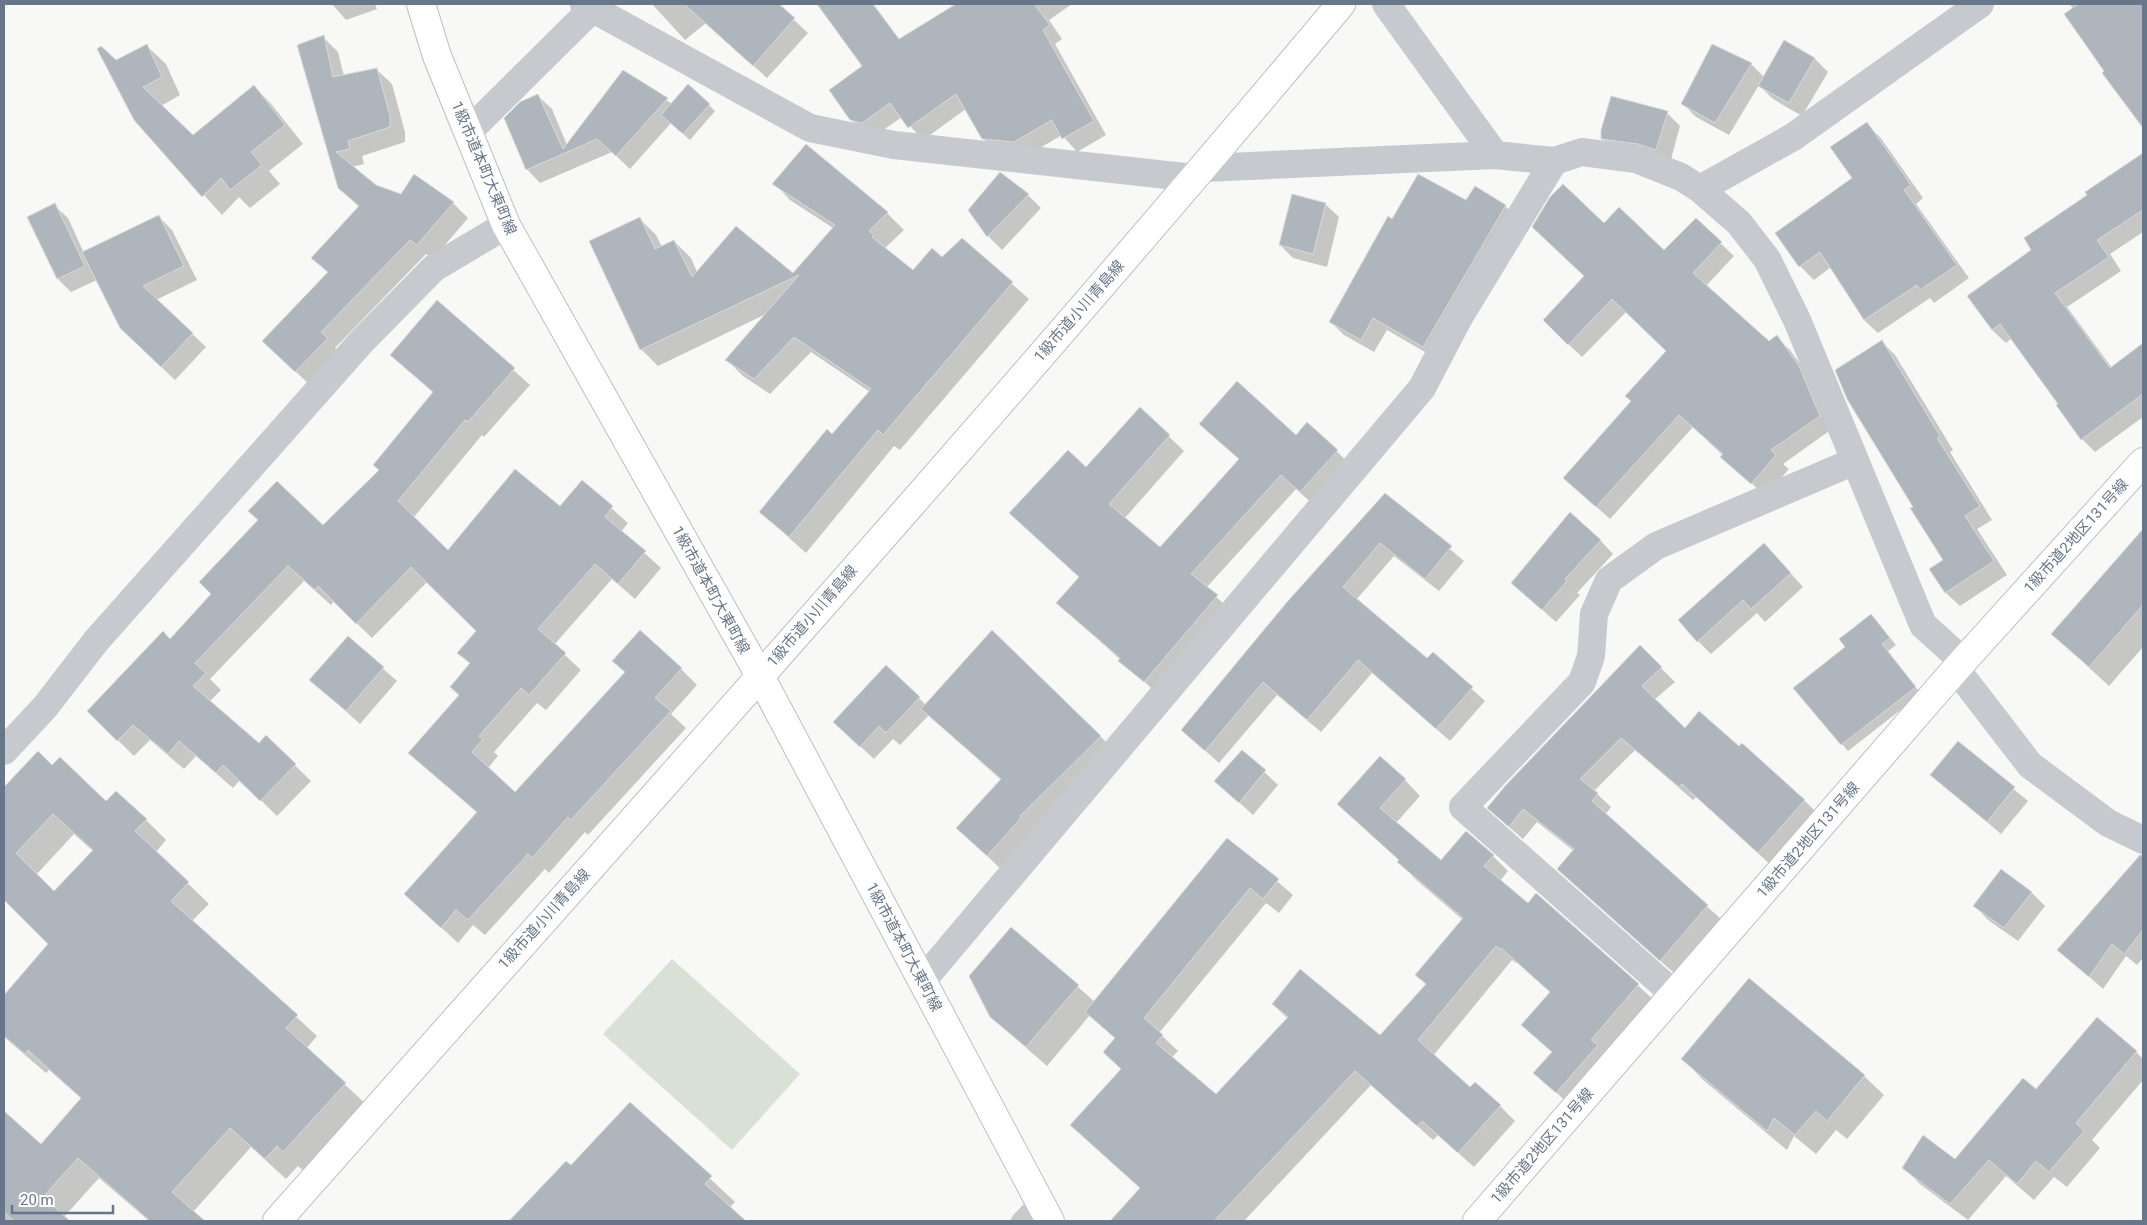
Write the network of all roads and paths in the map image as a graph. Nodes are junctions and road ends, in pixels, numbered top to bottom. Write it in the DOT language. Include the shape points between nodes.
graph roads {
  1 [pos="421,4"];
  2 [pos="1341,4"];
  3 [pos="1386,4"];
  4 [pos="1980,4"];
  5 [pos="591,5"];
  6 [pos="468,132"];
  7 [pos="1495,155"];
  8 [pos="1554,161"];
  9 [pos="1199,173"];
  10 [pos="1700,189"];
  11 [pos="506,225"];
  12 [pos="1855,461"];
  13 [pos="2143,462"];
  14 [pos="1960,666"];
  15 [pos="760,676"];
  16 [pos="4,752"];
  17 [pos="2143,840"];
  18 [pos="922,981"];
  19 [pos="1674,994"];
  20 [pos="1044,1211"];
  21 [pos="277,1221"];
  22 [pos="1020,1221"];
  23 [pos="1476,1221"];
  1 -- 6 [label="street, 1級市道本町大東町線" via="437,56"];
  2 -- 9 [label="street, 1級市道小川青島線"];
  3 -- 7 [label="street"];
  4 -- 10 [label="street" via="1794,137"];
  5 -- 6 [label="street"];
  5 -- 9 [label="street" via="810,128 894,145"];
  6 -- 11 [label="street, 1級市道本町大東町線"];
  7 -- 8 [label="street"];
  7 -- 9 [label="street"];
  8 -- 10 [label="street" via="1582,152 1636,159 1681,177"];
  8 -- 18 [label="street" via="1458,319 1422,388"];
  9 -- 15 [label="street, 1級市道小川青島線"];
  10 -- 12 [label="street" via="1739,222 1767,259 1797,320"];
  11 -- 15 [label="street, 1級市道本町大東町線"];
  11 -- 16 [label="street" via="434,268 362,341 96,642 45,707"];
  12 -- 14 [label="street" via="1923,625"];
  12 -- 19 [label="street" via="1656,546 1609,580 1594,614 1592,656 1582,682 1463,806"];
  13 -- 14 [label="street, 1級市道2地区131号線"];
  14 -- 17 [label="street" via="2030,765 2108,823"];
  14 -- 19 [label="street, 1級市道2地区131号線"];
  15 -- 18 [label="street, 1級市道本町大東町線"];
  15 -- 21 [label="street, 1級市道小川青島線"];
  18 -- 20 [label="street, 1級市道本町大東町線"];
  19 -- 23 [label="street, 1級市道2地区131号線"];
  20 -- 22 [label="lane"];
}
